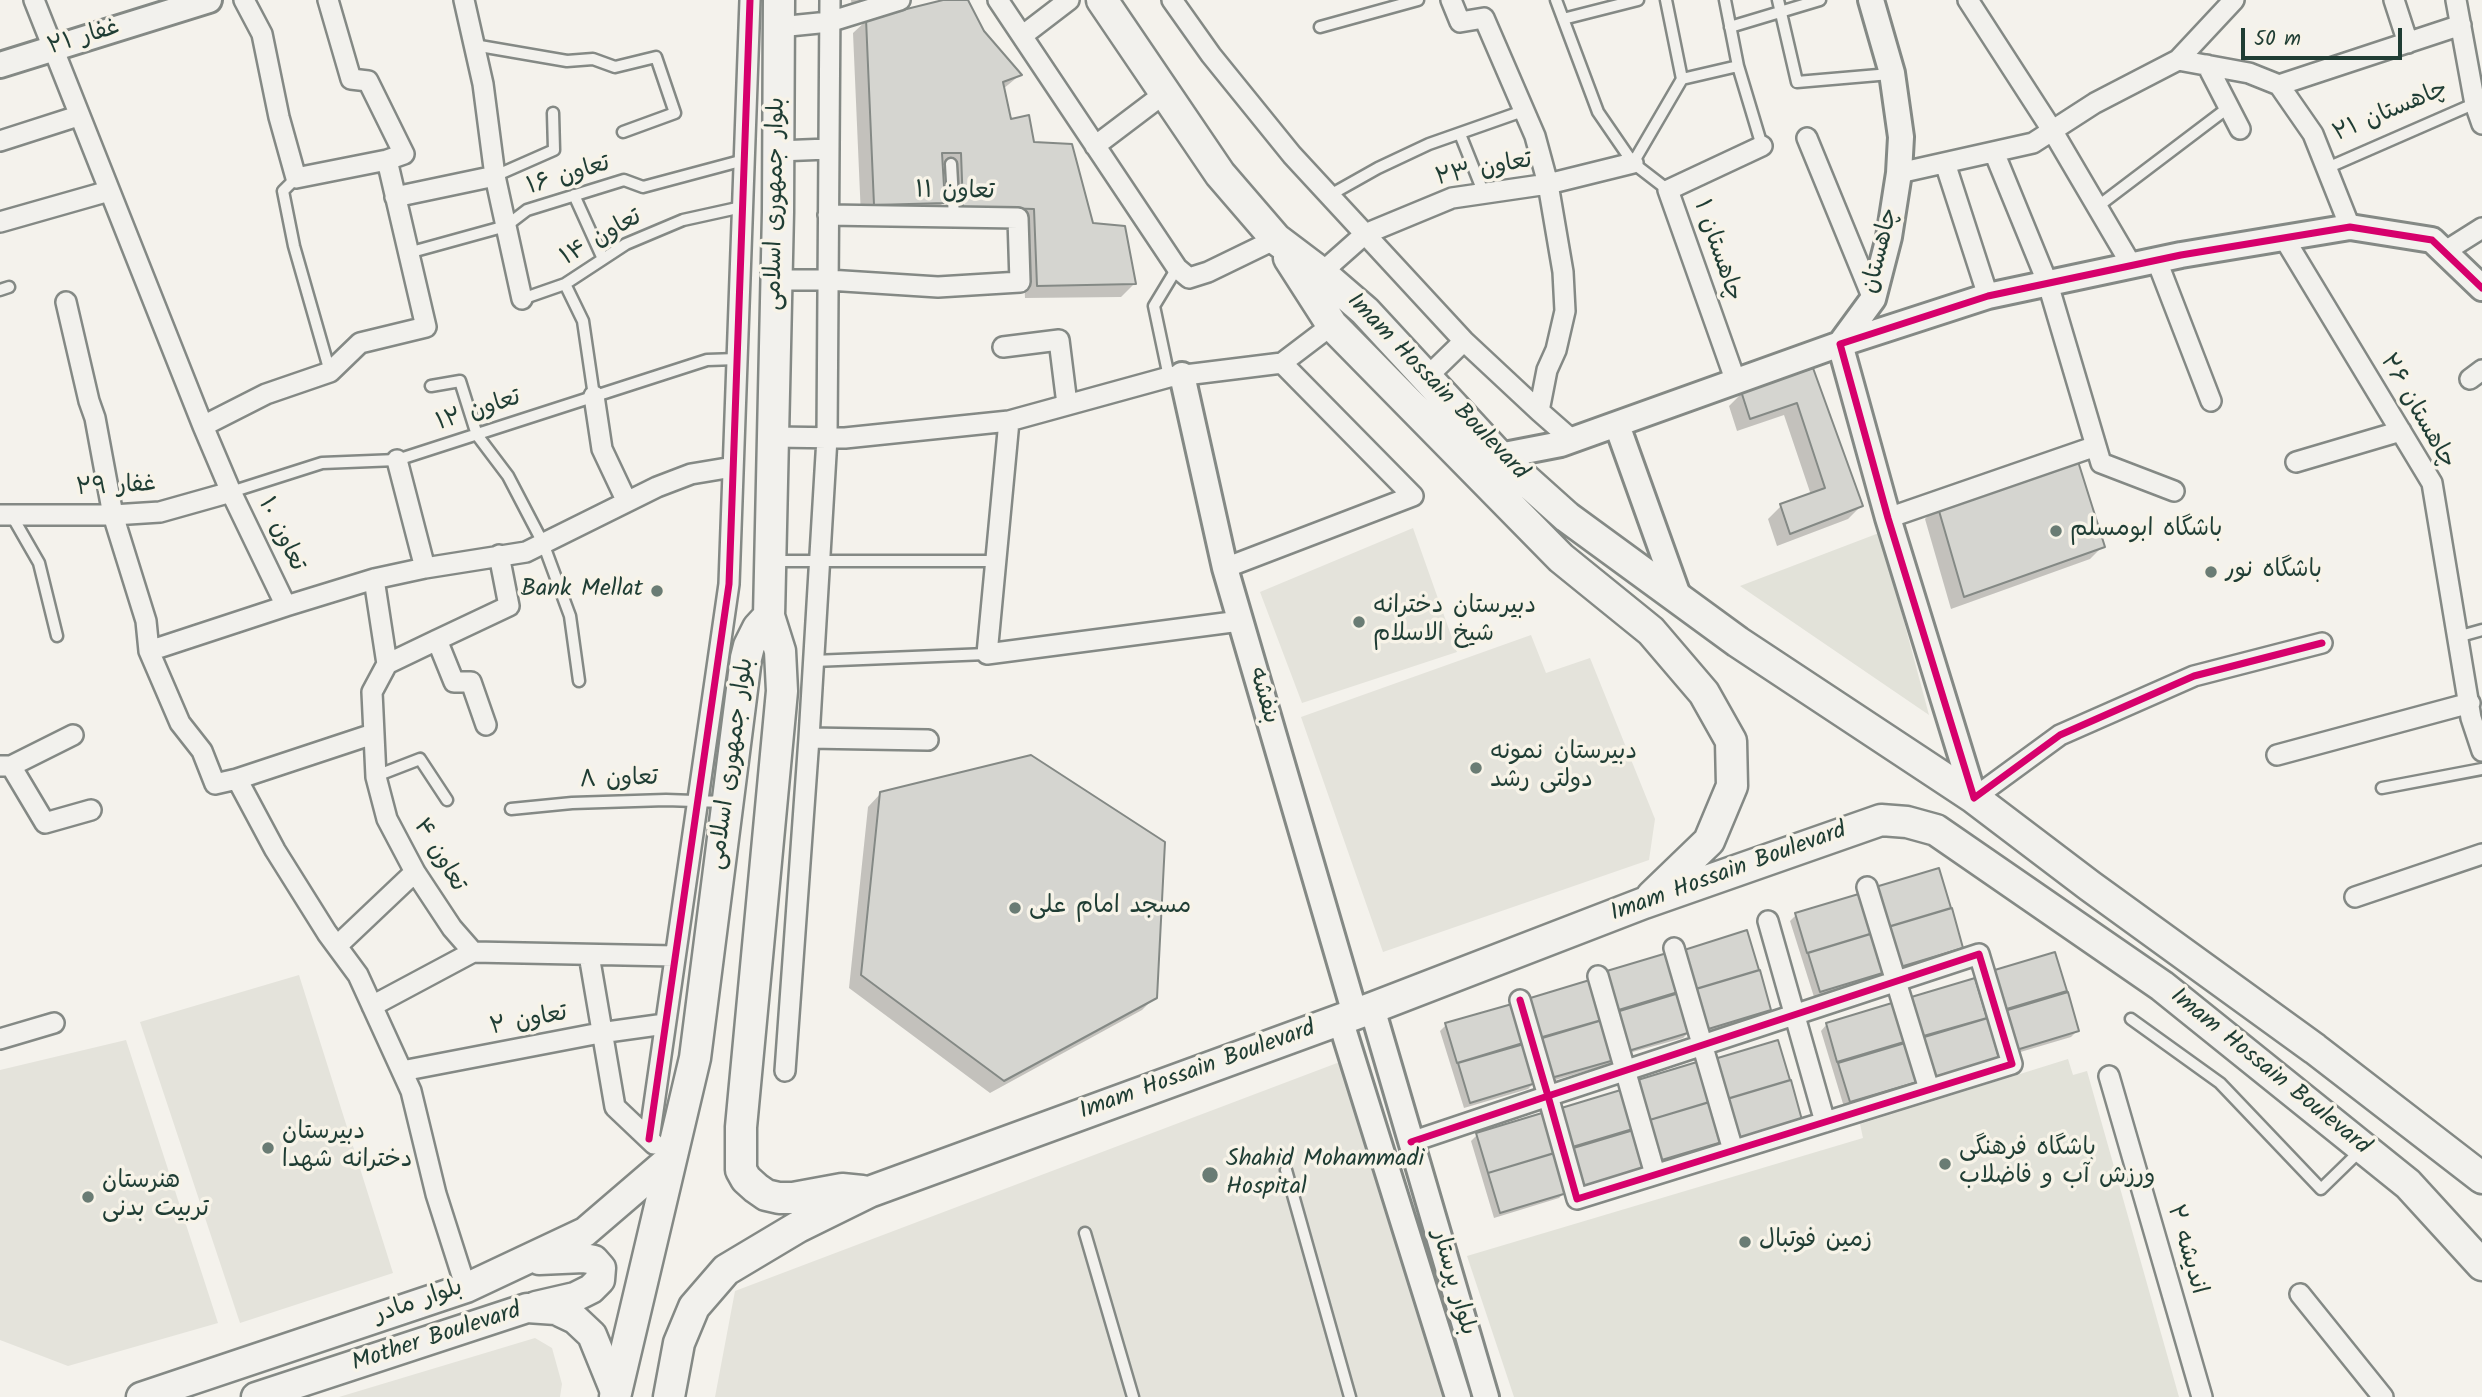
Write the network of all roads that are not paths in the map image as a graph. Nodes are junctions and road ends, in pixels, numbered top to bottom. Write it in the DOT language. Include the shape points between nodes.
graph roads {
  1 [pos="34,0"];
  2 [pos="209,0"];
  3 [pos="244,0"];
  4 [pos="328,0"];
  5 [pos="464,0"];
  6 [pos="750,0"];
  7 [pos="830,0"];
  8 [pos="900,0"];
  9 [pos="998,0"];
  10 [pos="1069,0"];
  11 [pos="1101,0"];
  12 [pos="1172,0"];
  13 [pos="1418,0"];
  14 [pos="1451,0"];
  15 [pos="1556,0"];
  16 [pos="1638,0"];
  17 [pos="1666,0"];
  18 [pos="1725,0"];
  19 [pos="1778,0"];
  20 [pos="1820,0"];
  21 [pos="1871,0"];
  22 [pos="1968,0"];
  23 [pos="2234,0"];
  24 [pos="2394,0"];
  25 [pos="2456,0"];
  26 [pos="164,7"];
  27 [pos="1780,12"];
  28 [pos="779,13"];
  29 [pos="1563,19"];
  30 [pos="829,22"];
  31 [pos="2461,25"];
  32 [pos="1320,27"];
  33 [pos="1730,27"];
  34 [pos="1022,36"];
  35 [pos="2408,43"];
  36 [pos="474,44"];
  37 [pos="54,49"];
  38 [pos="2178,61"];
  39 [pos="0,65"];
  40 [pos="2207,65"];
  41 [pos="1738,66"];
  42 [pos="1892,73"];
  43 [pos="1682,79"];
  44 [pos="2279,85"];
  45 [pos="1165,93"];
  46 [pos="2479,102"];
  47 [pos="2229,107"];
  48 [pos="1523,111"];
  49 [pos="552,113"];
  50 [pos="78,116"];
  51 [pos="2482,124"];
  52 [pos="2240,129"];
  53 [pos="2052,131"];
  54 [pos="622,132"];
  55 [pos="1460,135"];
  56 [pos="1807,138"];
  57 [pos="0,141"];
  58 [pos="1095,146"];
  59 [pos="1762,146"];
  60 [pos="828,149"];
  61 [pos="778,151"];
  62 [pos="1994,152"];
  63 [pos="387,160"];
  64 [pos="744,160"];
  65 [pos="1633,163"];
  66 [pos="1945,163"];
  67 [pos="951,164"];
  68 [pos="2327,168"];
  69 [pos="1899,173"];
  70 [pos="495,176"];
  71 [pos="296,178"];
  72 [pos="1548,184"];
  73 [pos="1668,190"];
  74 [pos="108,191"];
  75 [pos="1484,194"];
  76 [pos="574,195"];
  77 [pos="1329,195"];
  78 [pos="396,197"];
  79 [pos="2097,206"];
  80 [pos="743,207"];
  81 [pos="828,215"];
  82 [pos="954,217"];
  83 [pos="0,222"];
  84 [pos="506,226"];
  85 [pos="2350,228"];
  86 [pos="2482,228"];
  87 [pos="1365,234"];
  88 [pos="2284,238"];
  89 [pos="1278,241"];
  90 [pos="2444,252"];
  91 [pos="408,253"];
  92 [pos="603,259"];
  93 [pos="2157,261"];
  94 [pos="2132,266"];
  95 [pos="1177,268"];
  96 [pos="1321,273"];
  97 [pos="777,280"];
  98 [pos="828,280"];
  99 [pos="565,284"];
  100 [pos="2048,284"];
  101 [pos="2482,288"];
  102 [pos="1988,296"];
  103 [pos="522,299"];
  104 [pos="1873,299"];
  105 [pos="66,302"];
  106 [pos="1332,325"];
  107 [pos="1464,341"];
  108 [pos="1840,344"];
  109 [pos="1003,346"];
  110 [pos="737,359"];
  111 [pos="1282,363"];
  112 [pos="330,372"];
  113 [pos="1175,376"];
  114 [pos="1426,378"];
  115 [pos="1736,382"];
  116 [pos="431,386"];
  117 [pos="594,396"];
  118 [pos="2211,401"];
  119 [pos="1067,404"];
  120 [pos="1539,411"];
  121 [pos="1009,421"];
  122 [pos="1617,425"];
  123 [pos="203,426"];
  124 [pos="2401,431"];
  125 [pos="477,435"];
  126 [pos="773,437"];
  127 [pos="827,438"];
  128 [pos="1572,440"];
  129 [pos="2096,446"];
  130 [pos="1499,456"];
  131 [pos="397,460"];
  132 [pos="2296,462"];
  133 [pos="733,467"];
  134 [pos="2174,491"];
  135 [pos="231,492"];
  136 [pos="627,502"];
  137 [pos="6,515"];
  138 [pos="113,515"];
  139 [pos="1888,518"];
  140 [pos="543,543"];
  141 [pos="499,555"];
  142 [pos="771,561"];
  143 [pos="995,561"];
  144 [pos="820,562"];
  145 [pos="425,568"];
  146 [pos="1225,568"];
  147 [pos="374,579"];
  148 [pos="1680,601"];
  149 [pos="286,606"];
  150 [pos="769,616"];
  151 [pos="1240,621"];
  152 [pos="2482,630"];
  153 [pos="57,636"];
  154 [pos="2457,637"];
  155 [pos="437,640"];
  156 [pos="2322,643"];
  157 [pos="149,651"];
  158 [pos="986,654"];
  159 [pos="814,661"];
  160 [pos="387,664"];
  161 [pos="579,681"];
  162 [pos="782,691"];
  163 [pos="812,693"];
  164 [pos="2474,712"];
  165 [pos="486,725"];
  166 [pos="373,734"];
  167 [pos="73,735"];
  168 [pos="809,738"];
  169 [pos="928,740"];
  170 [pos="2482,751"];
  171 [pos="2277,755"];
  172 [pos="6,766"];
  173 [pos="2482,769"];
  174 [pos="376,777"];
  175 [pos="237,779"];
  176 [pos="2382,788"];
  177 [pos="1974,798"];
  178 [pos="447,800"];
  179 [pos="696,801"];
  180 [pos="728,802"];
  181 [pos="511,809"];
  182 [pos="91,810"];
  183 [pos="2482,855"];
  184 [pos="415,872"];
  185 [pos="1867,887"];
  186 [pos="2355,897"];
  187 [pos="1644,904"];
  188 [pos="1768,921"];
  189 [pos="338,945"];
  190 [pos="1674,948"];
  191 [pos="472,953"];
  192 [pos="589,955"];
  193 [pos="675,956"];
  194 [pos="1598,976"];
  195 [pos="1896,981"];
  196 [pos="1520,1000"];
  197 [pos="372,1006"];
  198 [pos="1355,1014"];
  199 [pos="1795,1014"];
  200 [pos="2131,1019"];
  201 [pos="54,1023"];
  202 [pos="665,1024"];
  203 [pos="600,1033"];
  204 [pos="0,1040"];
  205 [pos="1702,1045"];
  206 [pos="402,1071"];
  207 [pos="785,1071"];
  208 [pos="1623,1071"];
  209 [pos="2109,1076"];
  210 [pos="1929,1089"];
  211 [pos="1548,1096"];
  212 [pos="1825,1122"];
  213 [pos="649,1139"];
  214 [pos="1411,1142"];
  215 [pos="2363,1149"];
  216 [pos="1733,1150"];
  217 [pos="670,1160"];
  218 [pos="1286,1170"];
  219 [pos="1655,1174"];
  220 [pos="2482,1178"];
  221 [pos="869,1192"];
  222 [pos="1085,1233"];
  223 [pos="525,1260"];
  224 [pos="2482,1265"];
  225 [pos="467,1288"];
  226 [pos="2300,1294"];
  227 [pos="527,1308"];
  228 [pos="615,1395"];
  229 [pos="141,1397"];
  230 [pos="256,1397"];
  231 [pos="669,1397"];
  232 [pos="1133,1397"];
  233 [pos="1350,1397"];
  234 [pos="1458,1397"];
  235 [pos="1486,1397"];
  236 [pos="2202,1397"];
  237 [pos="2383,1397"];
  1 -- 37 [label="street, تعاون ۱۰"];
  2 -- 26 [label="street, غفار ۲۱"];
  3 -- 71 [label="street" via="262,34"];
  4 -- 63 [label="street" via="351,79 368,82 404,154"];
  5 -- 36 [label="street"];
  6 -- 64 [label="street"];
  7 -- 30 [label="street"];
  8 -- 30 [label="street"];
  9 -- 34 [label="street"];
  10 -- 34 [label="street"];
  11 -- 45 [label="main road, Imam Hossain Boulevard"];
  12 -- 77 [label="street" via="1211,55"];
  13 -- 32 [label="lane"];
  14 -- 48 [label="street" via="1460,22 1484,18"];
  15 -- 29 [label="lane, چاهستان ۱"];
  16 -- 29 [label="lane"];
  17 -- 43 [label="lane"];
  18 -- 33 [label="lane"];
  19 -- 27 [label="lane"];
  20 -- 27 [label="lane"];
  21 -- 42 [label="street, چاهستان"];
  22 -- 53 [label="street"];
  23 -- 38 [label="street"];
  24 -- 35 [label="street"];
  25 -- 31 [label="street, چاهستان ۲۱"];
  26 -- 37 [label="street, غفار ۲۱"];
  27 -- 33 [label="lane"];
  27 -- 42 [label="lane" via="1797,82"];
  28 -- 30 [label="street"];
  28 -- 61 [label="main road, بلوار جمهوری اسلامی"];
  29 -- 65 [label="lane, چاهستان ۱" via="1598,112"];
  30 -- 60 [label="street"];
  31 -- 35 [label="street"];
  31 -- 46 [label="street, چاهستان ۲۱"];
  33 -- 41 [label="lane"];
  34 -- 58 [label="street"];
  35 -- 44 [label="street"];
  36 -- 54 [label="lane" via="566,61 593,59 615,67 656,57 675,113"];
  36 -- 70 [label="street"];
  37 -- 39 [label="street, غفار ۲۱"];
  37 -- 50 [label="street, تعاون ۱۰"];
  38 -- 40 [label="street"];
  38 -- 53 [label="street" via="2095,103"];
  40 -- 44 [label="street" via="2249,73"];
  40 -- 47 [label="street"];
  41 -- 43 [label="lane"];
  41 -- 59 [label="lane"];
  42 -- 69 [label="street, چاهستان" via="1901,137"];
  43 -- 65 [label="lane"];
  44 -- 68 [label="street" via="2313,134"];
  45 -- 58 [label="street"];
  45 -- 89 [label="main road, Imam Hossain Boulevard" via="1220,174"];
  46 -- 51 [label="street, چاهستان ۲۱"];
  46 -- 68 [label="lane, چاهستان ۲۱"];
  47 -- 52 [label="street"];
  47 -- 79 [label="lane"];
  48 -- 55 [label="lane"];
  48 -- 72 [label="street"];
  49 -- 70 [label="lane" via="554,150"];
  50 -- 57 [label="street"];
  50 -- 74 [label="street, تعاون ۱۰"];
  53 -- 62 [label="street" via="2033,143"];
  53 -- 79 [label="street"];
  55 -- 75 [label="lane"];
  55 -- 77 [label="lane" via="1429,144"];
  56 -- 104 [label="street"];
  58 -- 95 [label="street"];
  59 -- 73 [label="street"];
  60 -- 61 [label="street"];
  60 -- 81 [label="street"];
  61 -- 97 [label="main road, بلوار جمهوری اسلامی"];
  62 -- 66 [label="street"];
  62 -- 100 [label="street"];
  63 -- 71 [label="street"];
  63 -- 78 [label="street"];
  64 -- 76 [label="lane, تعاون ۱۶" via="642,187 624,180"];
  64 -- 80 [label="street"];
  65 -- 72 [label="street, تعاون ۲۳"];
  65 -- 73 [label="lane, چاهستان ۱"];
  66 -- 69 [label="street"];
  66 -- 102 [label="street"];
  67 -- 82 [label="lane"];
  68 -- 85 [label="street"];
  69 -- 104 [label="street, چاهستان"];
  70 -- 78 [label="street"];
  70 -- 84 [label="street"];
  71 -- 112 [label="lane" via="284,191 285,202"];
  72 -- 75 [label="street, تعاون ۲۳"];
  72 -- 120 [label="street" via="1565,311"];
  73 -- 115 [label="street, چاهستان ۱"];
  74 -- 83 [label="street"];
  74 -- 123 [label="street, تعاون ۱۰"];
  75 -- 87 [label="street, تعاون ۲۳" via="1452,198"];
  76 -- 84 [label="lane, تعاون ۱۶" via="527,210"];
  76 -- 92 [label="lane"];
  77 -- 87 [label="street"];
  78 -- 91 [label="street"];
  79 -- 94 [label="street"];
  80 -- 92 [label="lane, تعاون ۱۴" via="683,220"];
  80 -- 110 [label="street"];
  81 -- 82 [label="street, تعاون ۱۱"];
  81 -- 98 [label="street"];
  82 -- 98 [label="street, تعاون ۱۱" via="1018,218 1020,282 938,287"];
  84 -- 91 [label="lane, تعاون ۱۶"];
  84 -- 103 [label="street"];
  85 -- 88 [label="street"];
  85 -- 90 [label="street" via="2432,240"];
  86 -- 90 [label="street"];
  87 -- 96 [label="street, تعاون ۲۳"];
  87 -- 107 [label="street"];
  88 -- 93 [label="street"];
  88 -- 124 [label="street, چاهستان ۲۶"];
  89 -- 95 [label="street" via="1189,278"];
  89 -- 96 [label="main road, Imam Hossain Boulevard"];
  89 -- 106 [label="main road"];
  90 -- 101 [label="street"];
  91 -- 112 [label="street" via="426,327 360,343"];
  92 -- 99 [label="lane, تعاون ۱۴"];
  93 -- 94 [label="street"];
  93 -- 118 [label="street"];
  94 -- 100 [label="street"];
  95 -- 113 [label="lane" via="1154,306"];
  96 -- 114 [label="main road, Imam Hossain Boulevard" via="1365,311"];
  97 -- 98 [label="street"];
  97 -- 126 [label="main road, بلوار جمهوری اسلامی"];
  98 -- 127 [label="street"];
  99 -- 103 [label="lane, تعاون ۱۴"];
  99 -- 117 [label="lane" via="583,321"];
  100 -- 102 [label="street"];
  100 -- 129 [label="street"];
  102 -- 108 [label="street"];
  104 -- 108 [label="street, چاهستان"];
  105 -- 138 [label="street"];
  106 -- 111 [label="street"];
  106 -- 187 [label="main road" via="1561,558 1651,631 1704,693 1731,741 1732,786 1709,841"];
  107 -- 114 [label="street"];
  107 -- 120 [label="street"];
  108 -- 115 [label="street"];
  108 -- 139 [label="street"];
  109 -- 119 [label="street" via="1059,340"];
  110 -- 117 [label="lane, تعاون ۱۲" via="707,360"];
  110 -- 133 [label="street"];
  111 -- 113 [label="street"];
  111 -- 146 [label="street" via="1413,496"];
  112 -- 123 [label="street" via="266,394"];
  113 -- 119 [label="street"];
  113 -- 146 [label="street, بنفشه"];
  114 -- 130 [label="main road, Imam Hossain Boulevard"];
  115 -- 122 [label="street"];
  116 -- 125 [label="lane" via="460,381"];
  117 -- 125 [label="lane, تعاون ۱۲"];
  117 -- 136 [label="street" via="601,449"];
  119 -- 121 [label="street"];
  120 -- 128 [label="street"];
  121 -- 127 [label="street"];
  121 -- 143 [label="street"];
  122 -- 128 [label="street"];
  122 -- 148 [label="street"];
  123 -- 135 [label="street, تعاون ۱۰"];
  124 -- 132 [label="street"];
  124 -- 154 [label="street, چاهستان ۲۶" via="2432,483"];
  125 -- 131 [label="lane, تعاون ۱۲"];
  125 -- 140 [label="lane" via="508,476"];
  126 -- 127 [label="street"];
  126 -- 142 [label="main road, بلوار جمهوری اسلامی"];
  127 -- 144 [label="street"];
  128 -- 130 [label="street"];
  129 -- 134 [label="street" via="2101,463"];
  129 -- 139 [label="street"];
  130 -- 148 [label="main road, Imam Hossain Boulevard" via="1567,517"];
  131 -- 135 [label="lane, تعاون ۱۲" via="322,463"];
  131 -- 145 [label="street"];
  133 -- 136 [label="street, تعاون ۱۰" via="691,474"];
  133 -- 179 [label="street" via="729,584"];
  135 -- 138 [label="street, غفار ۲۹" via="160,512"];
  135 -- 149 [label="street, تعاون ۱۰"];
  136 -- 140 [label="street, تعاون ۱۰"];
  137 -- 138 [label="street, غفار ۲۹"];
  137 -- 153 [label="lane" via="39,563"];
  138 -- 157 [label="street" via="146,621"];
  139 -- 177 [label="street"];
  140 -- 141 [label="street, تعاون ۱۰" via="526,552"];
  140 -- 161 [label="lane" via="570,616"];
  141 -- 145 [label="street, تعاون ۱۰"];
  141 -- 155 [label="street" via="509,606"];
  142 -- 144 [label="lane"];
  142 -- 150 [label="main road, بلوار جمهوری اسلامی"];
  143 -- 144 [label="lane"];
  143 -- 158 [label="street"];
  144 -- 159 [label="street"];
  145 -- 147 [label="street, تعاون ۱۰"];
  146 -- 151 [label="street, بنفشه"];
  147 -- 149 [label="street, تعاون ۱۰"];
  147 -- 160 [label="street"];
  148 -- 177 [label="main road, Imam Hossain Boulevard"];
  149 -- 157 [label="street"];
  150 -- 162 [label="main road" via="780,651"];
  150 -- 180 [label="main road, بلوار جمهوری اسلامی" via="758,628 746,659"];
  151 -- 158 [label="street"];
  151 -- 198 [label="street, بنفشه"];
  152 -- 154 [label="lane"];
  154 -- 164 [label="street, چاهستان ۲۶"];
  155 -- 160 [label="street"];
  155 -- 165 [label="street" via="454,682 471,682"];
  156 -- 177 [label="street" via="2194,676 2060,735"];
  157 -- 175 [label="street" via="180,723 202,751 215,784"];
  158 -- 159 [label="lane"];
  159 -- 163 [label="street"];
  160 -- 166 [label="street, تعاون ۴" via="372,692"];
  162 -- 163 [label="street"];
  162 -- 221 [label="main road" via="741,1127 741,1170 756,1188 779,1198 842,1189"];
  163 -- 168 [label="street"];
  164 -- 170 [label="street, چاهستان ۲۶"];
  164 -- 171 [label="street"];
  166 -- 174 [label="street, تعاون ۴"];
  166 -- 175 [label="street"];
  167 -- 172 [label="street"];
  168 -- 169 [label="street"];
  168 -- 207 [label="street"];
  172 -- 182 [label="street" via="45,823"];
  173 -- 176 [label="lane"];
  174 -- 178 [label="lane" via="420,758"];
  174 -- 184 [label="street, تعاون ۴" via="387,819"];
  175 -- 189 [label="street" via="275,850"];
  177 -- 220 [label="main road, Imam Hossain Boulevard"];
  179 -- 180 [label="lane, تعاون ۸"];
  179 -- 181 [label="lane, تعاون ۸"];
  179 -- 193 [label="street"];
  180 -- 217 [label="main road, بلوار جمهوری اسلامی" via="695,1058"];
  183 -- 186 [label="street"];
  184 -- 189 [label="street"];
  184 -- 191 [label="street, تعاون ۴"];
  185 -- 195 [label="street"];
  187 -- 198 [label="main road, Imam Hossain Boulevard"];
  187 -- 215 [label="main road, Imam Hossain Boulevard" via="1881,820 1937,830 2162,986"];
  188 -- 199 [label="street"];
  189 -- 197 [label="street"];
  190 -- 205 [label="street"];
  191 -- 192 [label="street"];
  191 -- 197 [label="street"];
  192 -- 193 [label="street"];
  192 -- 203 [label="street"];
  193 -- 202 [label="street"];
  194 -- 208 [label="street"];
  195 -- 199 [label="street"];
  195 -- 210 [label="street"];
  195 -- 210 [label="street" via="1979,954 2012,1063"];
  196 -- 211 [label="street"];
  197 -- 206 [label="street"];
  198 -- 214 [label="street, بلوار پرستار"];
  198 -- 221 [label="main road, Imam Hossain Boulevard"];
  198 -- 234 [label="street, بلوار پرستار"];
  199 -- 205 [label="street"];
  199 -- 212 [label="street"];
  200 -- 215 [label="lane" via="2220,1083 2321,1189"];
  201 -- 204 [label="street"];
  202 -- 203 [label="street, تعاون ۲"];
  202 -- 213 [label="street"];
  203 -- 206 [label="street, تعاون ۲"];
  203 -- 213 [label="street" via="615,1107"];
  205 -- 208 [label="street"];
  205 -- 216 [label="street"];
  206 -- 225 [label="street"];
  208 -- 211 [label="street"];
  208 -- 219 [label="street"];
  209 -- 236 [label="street, اندیشه ۲"];
  210 -- 212 [label="street"];
  211 -- 214 [label="street"];
  211 -- 219 [label="street" via="1577,1199"];
  212 -- 216 [label="street"];
  213 -- 217 [label="street"];
  214 -- 235 [label="street, بلوار پرستار"];
  215 -- 224 [label="main road, Imam Hossain Boulevard" via="2408,1184"];
  216 -- 219 [label="street"];
  217 -- 223 [label="main road, بلوار مادر" via="585,1232"];
  217 -- 228 [label="main road, بلوار جمهوری اسلامی"];
  218 -- 233 [label="lane"];
  221 -- 231 [label="main road" via="797,1227 726,1270 694,1307 679,1343"];
  222 -- 232 [label="lane"];
  223 -- 225 [label="main road, بلوار مادر"];
  223 -- 227 [label="main road" via="584,1258 601,1268 600,1280 591,1289"];
  225 -- 229 [label="main road, بلوار مادر"];
  226 -- 237 [label="street"];
  227 -- 228 [label="main road, Mother Boulevard" via="556,1310 592,1335"];
  227 -- 230 [label="main road, Mother Boulevard"];
}
